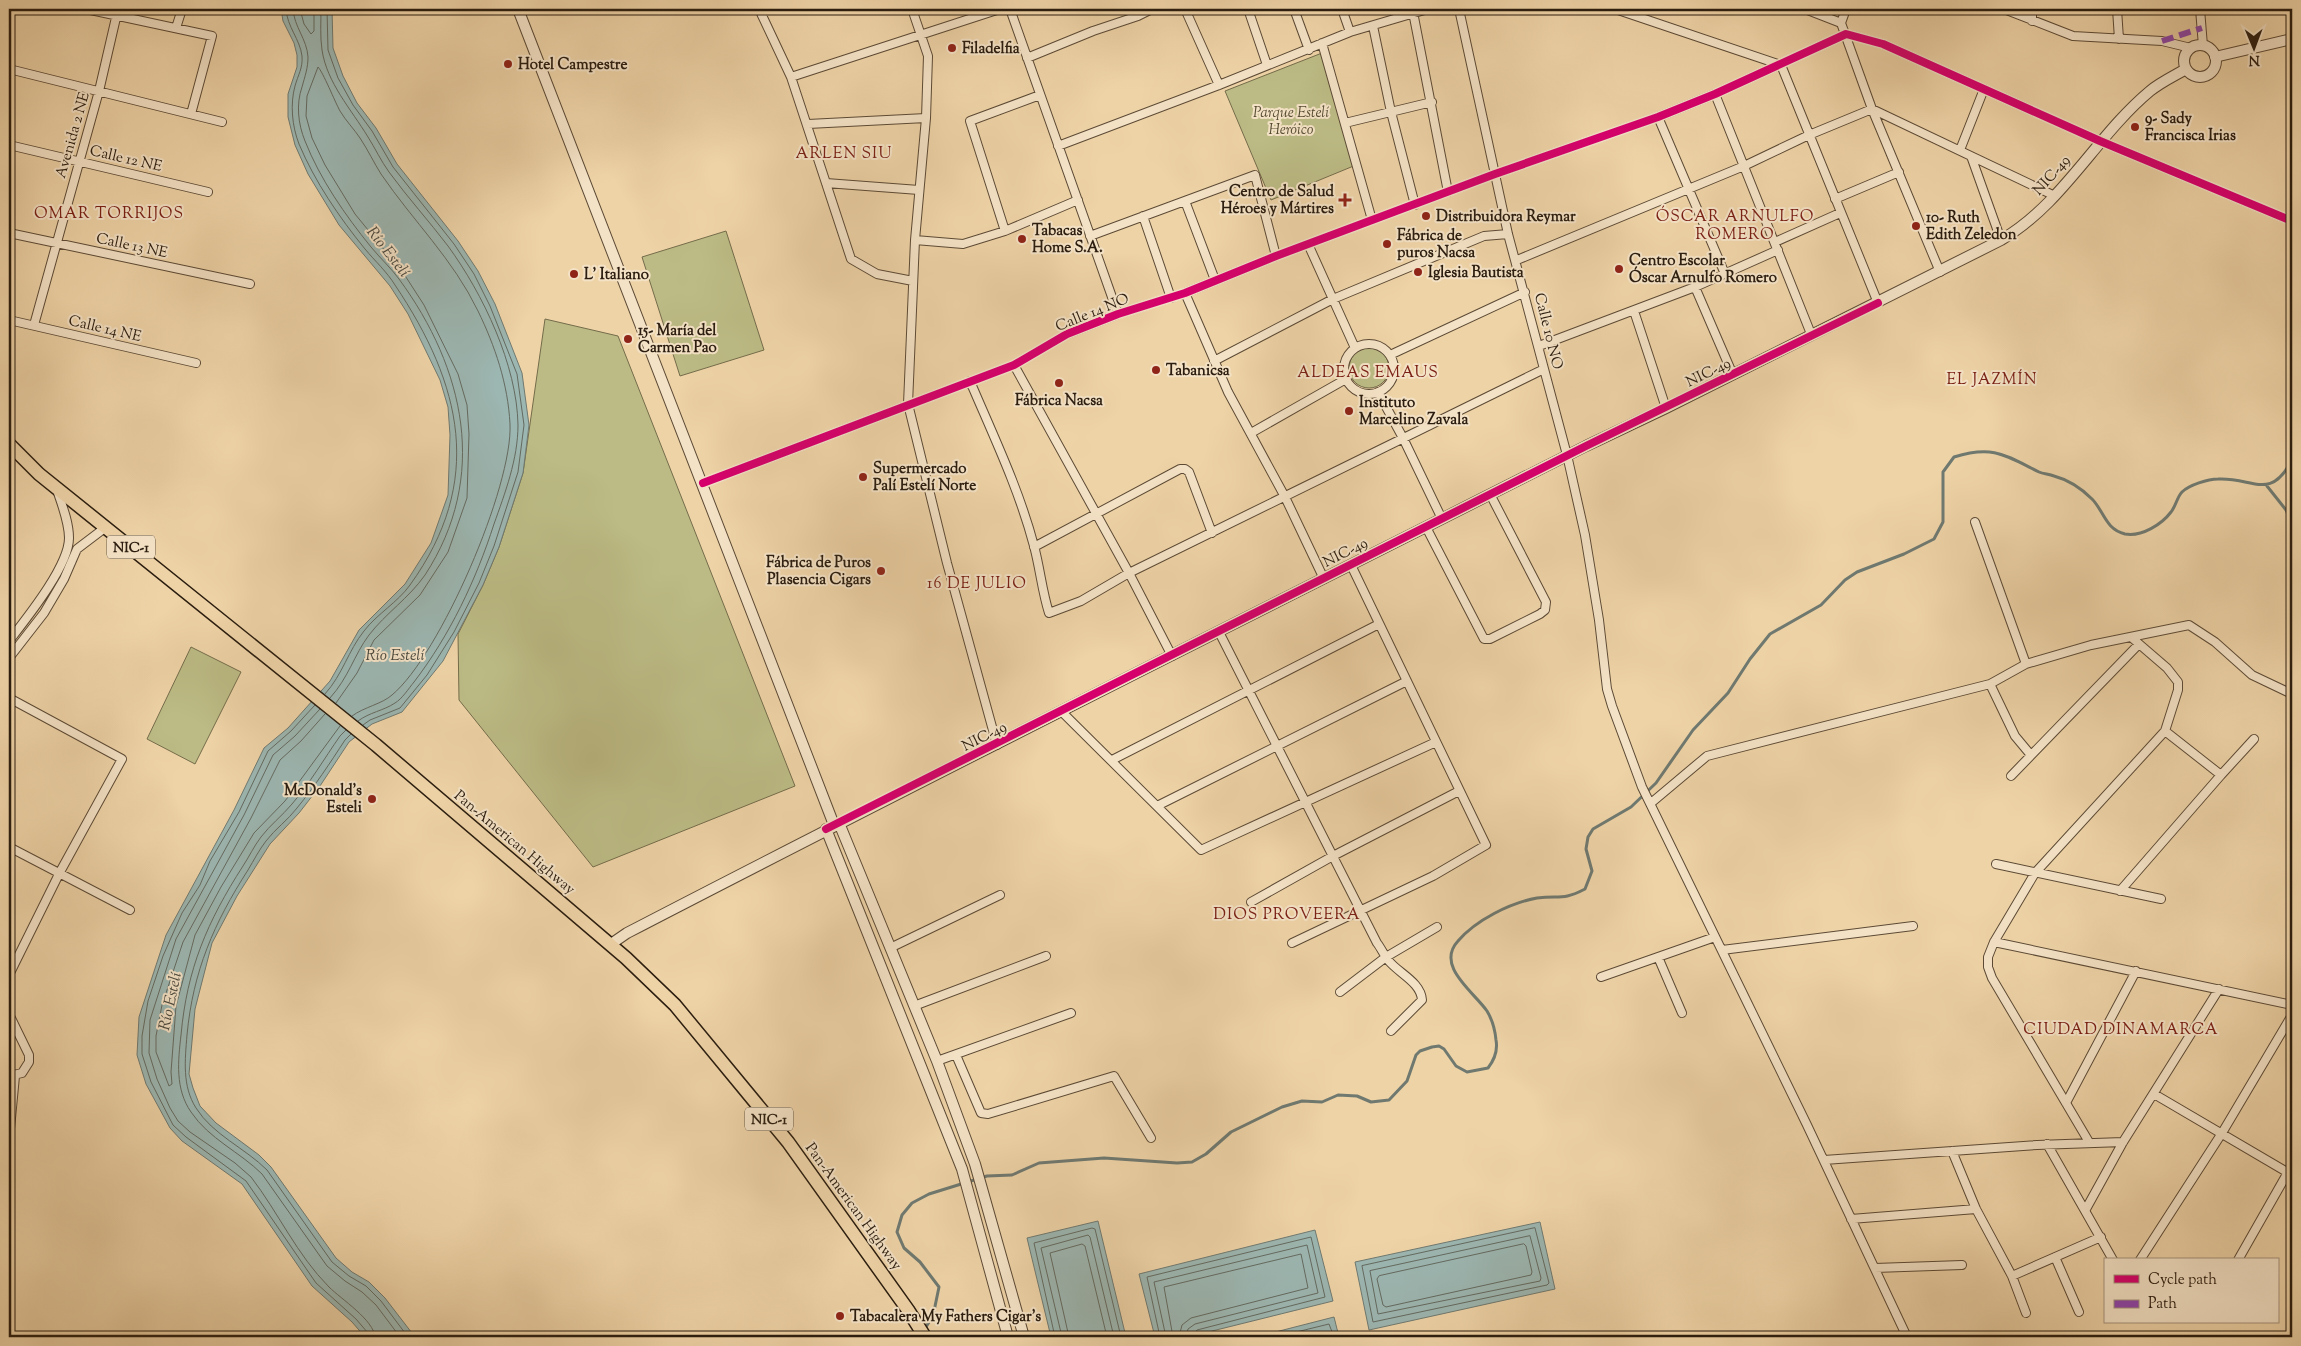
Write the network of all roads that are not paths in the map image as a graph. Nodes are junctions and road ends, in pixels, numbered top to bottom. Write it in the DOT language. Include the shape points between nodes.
graph roads {
  1 [pos="86,9"];
  2 [pos="182,9"];
  3 [pos="518,9"];
  4 [pos="771,9"];
  5 [pos="912,9"];
  6 [pos="1000,9"];
  7 [pos="1010,9"];
  8 [pos="1152,9"];
  9 [pos="1185,9"];
  10 [pos="1248,9"];
  11 [pos="1294,9"];
  12 [pos="1342,9"];
  13 [pos="1391,9"];
  14 [pos="1428,9"];
  15 [pos="1460,9"];
  16 [pos="1615,9"];
  17 [pos="1805,9"];
  18 [pos="1846,9"];
  19 [pos="2004,9"];
  20 [pos="2032,9"];
  21 [pos="2117,9"];
  22 [pos="2200,9"];
  23 [pos="760,10"];
  24 [pos="117,12"];
  25 [pos="1413,12"];
  26 [pos="1394,18"];
  27 [pos="2032,21"];
  28 [pos="1841,23"];
  29 [pos="1373,26"];
  30 [pos="176,28"];
  31 [pos="1350,32"];
  32 [pos="1846,34"];
  33 [pos="921,36"];
  34 [pos="2120,39"];
  35 [pos="2292,39"];
  36 [pos="1322,43"];
  37 [pos="2204,46"];
  38 [pos="2191,48"];
  39 [pos="1309,50"];
  40 [pos="2215,57"];
  41 [pos="1027,58"];
  42 [pos="1781,64"];
  43 [pos="1267,65"];
  44 [pos="9,69"];
  45 [pos="2186,69"];
  46 [pos="791,77"];
  47 [pos="1219,86"];
  48 [pos="1984,89"];
  49 [pos="99,91"];
  50 [pos="1715,94"];
  51 [pos="1040,95"];
  52 [pos="1432,102"];
  53 [pos="1872,109"];
  54 [pos="1391,112"];
  55 [pos="191,114"];
  56 [pos="1658,117"];
  57 [pos="926,118"];
  58 [pos="222,122"];
  59 [pos="1345,123"];
  60 [pos="808,124"];
  61 [pos="1809,135"];
  62 [pos="2100,141"];
  63 [pos="9,145"];
  64 [pos="1058,146"];
  65 [pos="1960,150"];
  66 [pos="1971,156"];
  67 [pos="79,162"];
  68 [pos="1744,166"];
  69 [pos="1899,172"];
  70 [pos="1495,174"];
  71 [pos="826,183"];
  72 [pos="1688,189"];
  73 [pos="919,190"];
  74 [pos="208,192"];
  75 [pos="1448,192"];
  76 [pos="2055,196"];
  77 [pos="1835,199"];
  78 [pos="1078,200"];
  79 [pos="1185,201"];
  80 [pos="1415,204"];
  81 [pos="1840,212"];
  82 [pos="1143,216"];
  83 [pos="1372,220"];
  84 [pos="2292,221"];
  85 [pos="1005,232"];
  86 [pos="9,233"];
  87 [pos="1508,234"];
  88 [pos="1090,236"];
  89 [pos="915,240"];
  90 [pos="2001,240"];
  91 [pos="57,243"];
  92 [pos="1308,244"];
  93 [pos="1777,246"];
  94 [pos="1276,256"];
  95 [pos="1516,260"];
  96 [pos="1940,272"];
  97 [pos="1725,274"];
  98 [pos="1215,280"];
  99 [pos="913,281"];
  100 [pos="250,284"];
  101 [pos="1696,287"];
  102 [pos="1525,292"];
  103 [pos="1185,294"];
  104 [pos="1171,298"];
  105 [pos="1333,299"];
  106 [pos="1878,303"];
  107 [pos="1634,311"];
  108 [pos="1118,314"];
  109 [pos="9,320"];
  110 [pos="34,326"];
  111 [pos="1811,334"];
  112 [pos="1539,346"];
  113 [pos="1355,348"];
  114 [pos="1390,355"];
  115 [pos="1214,361"];
  116 [pos="196,363"];
  117 [pos="1014,365"];
  118 [pos="1544,369"];
  119 [pos="1733,375"];
  120 [pos="1346,379"];
  121 [pos="970,381"];
  122 [pos="1378,392"];
  123 [pos="908,404"];
  124 [pos="1666,408"];
  125 [pos="1251,433"];
  126 [pos="1403,438"];
  127 [pos="9,444"];
  128 [pos="1567,455"];
  129 [pos="703,483"];
  130 [pos="57,488"];
  131 [pos="1490,494"];
  132 [pos="1285,497"];
  133 [pos="1096,514"];
  134 [pos="1442,519"];
  135 [pos="1975,522"];
  136 [pos="1426,527"];
  137 [pos="106,528"];
  138 [pos="1212,532"];
  139 [pos="68,544"];
  140 [pos="1034,547"];
  141 [pos="77,549"];
  142 [pos="1351,565"];
  143 [pos="1129,573"];
  144 [pos="1324,579"];
  145 [pos="1379,624"];
  146 [pos="1219,632"];
  147 [pos="2131,637"];
  148 [pos="9,641"];
  149 [pos="2139,644"];
  150 [pos="1172,656"];
  151 [pos="9,658"];
  152 [pos="2026,664"];
  153 [pos="1407,681"];
  154 [pos="1990,684"];
  155 [pos="1249,691"];
  156 [pos="2292,694"];
  157 [pos="9,698"];
  158 [pos="1062,712"];
  159 [pos="2165,731"];
  160 [pos="2254,739"];
  161 [pos="1436,742"];
  162 [pos="997,745"];
  163 [pos="1277,747"];
  164 [pos="2030,754"];
  165 [pos="1112,760"];
  166 [pos="2221,775"];
  167 [pos="2011,776"];
  168 [pos="1459,791"];
  169 [pos="1650,801"];
  170 [pos="1306,803"];
  171 [pos="1158,806"];
  172 [pos="833,826"];
  173 [pos="9,847"];
  174 [pos="1333,856"];
  175 [pos="1996,864"];
  176 [pos="60,872"];
  177 [pos="2035,873"];
  178 [pos="2120,891"];
  179 [pos="1000,895"];
  180 [pos="2161,900"];
  181 [pos="1251,902"];
  182 [pos="130,910"];
  183 [pos="1361,912"];
  184 [pos="1913,926"];
  185 [pos="1437,927"];
  186 [pos="1715,937"];
  187 [pos="1994,942"];
  188 [pos="1292,943"];
  189 [pos="611,944"];
  190 [pos="890,948"];
  191 [pos="1722,950"];
  192 [pos="1046,956"];
  193 [pos="1386,957"];
  194 [pos="1658,957"];
  195 [pos="2136,971"];
  196 [pos="9,976"];
  197 [pos="1601,977"];
  198 [pos="2219,989"];
  199 [pos="1340,992"];
  200 [pos="2292,1005"];
  201 [pos="914,1006"];
  202 [pos="1071,1013"];
  203 [pos="1682,1013"];
  204 [pos="9,1014"];
  205 [pos="2292,1015"];
  206 [pos="1391,1031"];
  207 [pos="956,1055"];
  208 [pos="937,1061"];
  209 [pos="920,1066"];
  210 [pos="12,1076"];
  211 [pos="2154,1094"];
  212 [pos="2066,1103"];
  213 [pos="2222,1132"];
  214 [pos="1151,1138"];
  215 [pos="9,1139"];
  216 [pos="2089,1142"];
  217 [pos="2123,1142"];
  218 [pos="2047,1144"];
  219 [pos="1952,1151"];
  220 [pos="1824,1160"];
  221 [pos="2292,1165"];
  222 [pos="2290,1174"];
  223 [pos="1976,1209"];
  224 [pos="2086,1209"];
  225 [pos="1851,1219"];
  226 [pos="2101,1237"];
  227 [pos="2055,1257"];
  228 [pos="2113,1258"];
  229 [pos="2141,1258"];
  230 [pos="2239,1258"];
  231 [pos="1962,1265"];
  232 [pos="1875,1268"];
  233 [pos="2012,1276"];
  234 [pos="2079,1312"];
  235 [pos="2026,1313"];
  236 [pos="925,1337"];
  237 [pos="1008,1337"];
  238 [pos="1024,1337"];
  239 [pos="1907,1337"];
  1 -- 24 [label="street"];
  2 -- 30 [label="street"];
  3 -- 129 [label="street"];
  4 -- 23 [label="street"];
  5 -- 33 [label="street"];
  6 -- 33 [label="street"];
  7 -- 41 [label="street"];
  8 -- 41 [label="street"];
  9 -- 47 [label="street"];
  10 -- 43 [label="street"];
  11 -- 39 [label="street"];
  12 -- 31 [label="street"];
  13 -- 26 [label="street"];
  14 -- 25 [label="street"];
  15 -- 70 [label="street, Calle 10 NO"];
  16 -- 42 [label="street"];
  17 -- 28 [label="street"];
  18 -- 28 [label="street"];
  19 -- 27 [label="street"];
  20 -- 27 [label="street"];
  21 -- 34 [label="street"];
  22 -- 37 [label="street"];
  23 -- 46 [label="street"];
  24 -- 30 [label="street"];
  24 -- 49 [label="street, Avenida 2 NE"];
  25 -- 26 [label="street"];
  25 -- 52 [label="street"];
  26 -- 29 [label="street"];
  27 -- 34 [label="street" via="2073,36"];
  28 -- 32 [label="street"];
  29 -- 31 [label="street"];
  29 -- 54 [label="street"];
  30 -- 55 [label="street" via="212,36"];
  31 -- 36 [label="street"];
  32 -- 42 [label="street, Calle 14 NO"];
  32 -- 48 [label="street" via="1883,44"];
  32 -- 53 [label="street"];
  33 -- 46 [label="street"];
  33 -- 57 [label="street" via="928,56"];
  34 -- 38 [label="street" via="2162,41"];
  35 -- 40 [label="street"];
  36 -- 39 [label="street"];
  36 -- 59 [label="street"];
  37 -- 38 [label="street"];
  37 -- 40 [label="street"];
  38 -- 45 [label="street" via="2184,58"];
  39 -- 43 [label="street"];
  40 -- 45 [label="street" via="2214,66 2208,74 2199,76"];
  41 -- 51 [label="street"];
  42 -- 50 [label="street, Calle 14 NO"];
  42 -- 61 [label="street"];
  43 -- 47 [label="street"];
  44 -- 49 [label="street"];
  45 -- 62 [label="street, NIC-49 / NIC-49" via="2152,89"];
  46 -- 60 [label="street"];
  47 -- 64 [label="street"];
  48 -- 62 [label="street"];
  48 -- 65 [label="street"];
  49 -- 55 [label="street"];
  49 -- 67 [label="street, Avenida 2 NE"];
  50 -- 56 [label="street, Calle 14 NO"];
  50 -- 68 [label="street"];
  51 -- 64 [label="street"];
  51 -- 85 [label="street" via="970,121"];
  52 -- 54 [label="street"];
  52 -- 75 [label="street"];
  53 -- 61 [label="street"];
  53 -- 65 [label="street"];
  53 -- 69 [label="street"];
  54 -- 59 [label="street"];
  54 -- 80 [label="street"];
  55 -- 58 [label="street"];
  56 -- 70 [label="street, Calle 14 NO"];
  56 -- 72 [label="street"];
  57 -- 60 [label="street"];
  57 -- 73 [label="street"];
  59 -- 83 [label="street"];
  60 -- 71 [label="street"];
  61 -- 68 [label="street"];
  61 -- 77 [label="street"];
  62 -- 76 [label="street, NIC-49 / NIC-49"];
  62 -- 84 [label="street"];
  63 -- 67 [label="street, Calle 12 NE"];
  64 -- 78 [label="street"];
  65 -- 66 [label="street"];
  66 -- 76 [label="street"];
  66 -- 90 [label="street"];
  67 -- 74 [label="street, Calle 12 NE"];
  67 -- 91 [label="street, Avenida 2 NE"];
  68 -- 72 [label="street"];
  68 -- 93 [label="street"];
  69 -- 77 [label="street"];
  69 -- 96 [label="street"];
  70 -- 75 [label="street, Calle 14 NO"];
  70 -- 87 [label="street, Calle 10 NO"];
  71 -- 73 [label="street"];
  71 -- 99 [label="street" via="851,259 877,274"];
  72 -- 95 [label="street"];
  72 -- 97 [label="street"];
  73 -- 89 [label="street"];
  75 -- 80 [label="street, Calle 14 NO"];
  76 -- 90 [label="street, NIC-49 / NIC-49" via="2015,232"];
  77 -- 81 [label="street"];
  78 -- 85 [label="street"];
  78 -- 88 [label="street"];
  79 -- 82 [label="street"];
  79 -- 94 [label="street" via="1255,175"];
  79 -- 98 [label="street"];
  80 -- 83 [label="street, Calle 14 NO"];
  81 -- 93 [label="street"];
  81 -- 106 [label="street"];
  82 -- 88 [label="street"];
  82 -- 104 [label="street"];
  83 -- 92 [label="street, Calle 14 NO"];
  85 -- 89 [label="street" via="963,244"];
  86 -- 91 [label="street, Calle 13 NE"];
  87 -- 95 [label="street, Calle 10 NO"];
  87 -- 105 [label="street" via="1484,236"];
  88 -- 108 [label="street"];
  89 -- 99 [label="street"];
  90 -- 96 [label="street, NIC-49 / NIC-49"];
  91 -- 100 [label="street, Calle 13 NE"];
  91 -- 110 [label="street, Avenida 2 NE"];
  92 -- 94 [label="street, Calle 14 NO"];
  92 -- 105 [label="street"];
  93 -- 97 [label="street"];
  93 -- 111 [label="street"];
  94 -- 98 [label="street, Calle 14 NO"];
  95 -- 102 [label="street, Calle 10 NO"];
  96 -- 106 [label="street, NIC-49 / NIC-49"];
  97 -- 101 [label="street"];
  98 -- 103 [label="street, Calle 14 NO"];
  99 -- 123 [label="street"];
  101 -- 107 [label="street"];
  101 -- 119 [label="street"];
  102 -- 112 [label="street, Calle 10 NO"];
  102 -- 114 [label="street"];
  103 -- 104 [label="street, Calle 14 NO"];
  103 -- 115 [label="street"];
  104 -- 108 [label="street, Calle 14 NO"];
  105 -- 113 [label="street"];
  105 -- 115 [label="street"];
  106 -- 111 [label="street, NIC-49 / NIC-49"];
  107 -- 112 [label="street"];
  107 -- 124 [label="street"];
  108 -- 117 [label="street, Calle 14 NO" via="1068,334"];
  109 -- 110 [label="street, Calle 14 NE"];
  110 -- 116 [label="street, Calle 14 NE"];
  111 -- 119 [label="street, NIC-49 / NIC-49"];
  112 -- 118 [label="street, Calle 10 NO"];
  113 -- 114 [label="street" via="1374,344"];
  113 -- 120 [label="street" via="1344,366"];
  114 -- 122 [label="street" via="1394,365 1393,376"];
  115 -- 125 [label="street"];
  117 -- 121 [label="street, Calle 14 NO"];
  117 -- 133 [label="street"];
  118 -- 126 [label="street"];
  118 -- 128 [label="street, Calle 10 NO"];
  119 -- 124 [label="street, NIC-49 / NIC-49"];
  120 -- 122 [label="street" via="1356,390 1370,394"];
  120 -- 125 [label="street"];
  121 -- 123 [label="street, Calle 14 NO"];
  121 -- 140 [label="street" via="1018,496"];
  122 -- 126 [label="street"];
  123 -- 129 [label="street, Calle 14 NO"];
  123 -- 162 [label="street"];
  124 -- 128 [label="street, NIC-49 / NIC-49"];
  125 -- 132 [label="street"];
  126 -- 132 [label="street"];
  126 -- 134 [label="street"];
  127 -- 130 [label="highway, Pan-American Highway / NIC-1"];
  128 -- 131 [label="street, NIC-49 / NIC-49"];
  128 -- 169 [label="street, Calle 10 NO" via="1600,620 1607,689 1625,744"];
  129 -- 172 [label="street"];
  130 -- 137 [label="highway, Pan-American Highway / NIC-1"];
  130 -- 139 [label="street" via="65,515"];
  131 -- 134 [label="street, NIC-49 / NIC-49"];
  131 -- 136 [label="street" via="1546,602 1545,610 1540,614 1484,639"];
  132 -- 138 [label="street"];
  132 -- 144 [label="street"];
  133 -- 138 [label="street" via="1185,469"];
  133 -- 140 [label="street"];
  133 -- 143 [label="street"];
  134 -- 136 [label="street, NIC-49 / NIC-49"];
  135 -- 152 [label="street"];
  136 -- 142 [label="street, NIC-49 / NIC-49"];
  137 -- 141 [label="street"];
  137 -- 189 [label="highway, Pan-American Highway / NIC-1" via="376,745"];
  138 -- 143 [label="street"];
  139 -- 141 [label="street"];
  139 -- 148 [label="street" via="36,607"];
  140 -- 143 [label="street" via="1049,613 1080,601"];
  141 -- 151 [label="street" via="44,613"];
  142 -- 144 [label="street, NIC-49 / NIC-49"];
  142 -- 145 [label="street"];
  143 -- 150 [label="street"];
  144 -- 146 [label="street, NIC-49 / NIC-49"];
  145 -- 153 [label="street"];
  145 -- 155 [label="street"];
  146 -- 150 [label="street, NIC-49 / NIC-49"];
  146 -- 155 [label="street"];
  147 -- 149 [label="street"];
  147 -- 152 [label="street"];
  147 -- 156 [label="street" via="2189,625 2215,642 2252,675"];
  149 -- 159 [label="street" via="2178,682"];
  149 -- 164 [label="street"];
  150 -- 158 [label="street, NIC-49 / NIC-49"];
  152 -- 154 [label="street"];
  153 -- 161 [label="street"];
  153 -- 163 [label="street"];
  154 -- 164 [label="street" via="2015,736"];
  154 -- 169 [label="street" via="1707,756"];
  155 -- 163 [label="street"];
  155 -- 165 [label="street"];
  157 -- 176 [label="street" via="122,759"];
  158 -- 162 [label="street, NIC-49 / NIC-49"];
  158 -- 165 [label="street"];
  159 -- 166 [label="street"];
  159 -- 177 [label="street"];
  160 -- 166 [label="street"];
  161 -- 168 [label="street"];
  161 -- 170 [label="street"];
  162 -- 172 [label="street, NIC-49 / NIC-49"];
  163 -- 170 [label="street"];
  163 -- 171 [label="street"];
  164 -- 167 [label="street"];
  165 -- 171 [label="street"];
  166 -- 178 [label="street"];
  168 -- 174 [label="street"];
  168 -- 183 [label="street" via="1486,845"];
  169 -- 186 [label="street, Calle 10 NO"];
  170 -- 171 [label="street" via="1201,850"];
  170 -- 174 [label="street"];
  172 -- 189 [label="street, NIC-49 / NIC-49"];
  172 -- 190 [label="street"];
  172 -- 209 [label="street"];
  173 -- 176 [label="street"];
  174 -- 181 [label="street"];
  174 -- 183 [label="street"];
  175 -- 177 [label="street"];
  176 -- 182 [label="street"];
  176 -- 196 [label="street"];
  177 -- 178 [label="street"];
  177 -- 187 [label="street"];
  178 -- 180 [label="street"];
  179 -- 190 [label="street"];
  183 -- 188 [label="street"];
  183 -- 193 [label="street"];
  184 -- 191 [label="street"];
  185 -- 193 [label="street"];
  186 -- 191 [label="street, Calle 10 NO"];
  186 -- 194 [label="street"];
  187 -- 195 [label="street"];
  187 -- 212 [label="street" via="1988,957 1992,978"];
  189 -- 236 [label="highway, Pan-American Highway / NIC-1" via="675,1005 788,1142"];
  190 -- 201 [label="street"];
  191 -- 220 [label="street, Calle 10 NO"];
  192 -- 201 [label="street"];
  193 -- 199 [label="street"];
  193 -- 206 [label="street" via="1422,996 1422,1000"];
  194 -- 197 [label="street"];
  194 -- 203 [label="street"];
  195 -- 198 [label="street"];
  195 -- 212 [label="street"];
  198 -- 200 [label="street"];
  198 -- 211 [label="street"];
  201 -- 208 [label="street"];
  202 -- 207 [label="street"];
  204 -- 210 [label="street" via="29,1054 26,1069"];
  205 -- 213 [label="street"];
  207 -- 208 [label="street"];
  207 -- 214 [label="street" via="981,1113 988,1114 1114,1076"];
  208 -- 209 [label="street"];
  208 -- 238 [label="street" via="976,1164"];
  209 -- 237 [label="street" via="962,1169"];
  210 -- 215 [label="street"];
  211 -- 213 [label="street"];
  211 -- 217 [label="street"];
  212 -- 216 [label="street"];
  213 -- 222 [label="street"];
  213 -- 229 [label="street"];
  216 -- 217 [label="street"];
  216 -- 218 [label="street"];
  217 -- 224 [label="street"];
  218 -- 219 [label="street"];
  218 -- 224 [label="street"];
  219 -- 220 [label="street"];
  219 -- 223 [label="street"];
  220 -- 225 [label="street, Calle 10 NO"];
  221 -- 222 [label="street"];
  222 -- 230 [label="street"];
  223 -- 225 [label="street"];
  223 -- 233 [label="street"];
  224 -- 226 [label="street"];
  225 -- 232 [label="street, Calle 10 NO"];
  226 -- 227 [label="street"];
  226 -- 228 [label="street"];
  227 -- 233 [label="street"];
  227 -- 234 [label="street"];
  231 -- 232 [label="street"];
  232 -- 239 [label="street, Calle 10 NO"];
  233 -- 235 [label="street"];
}
